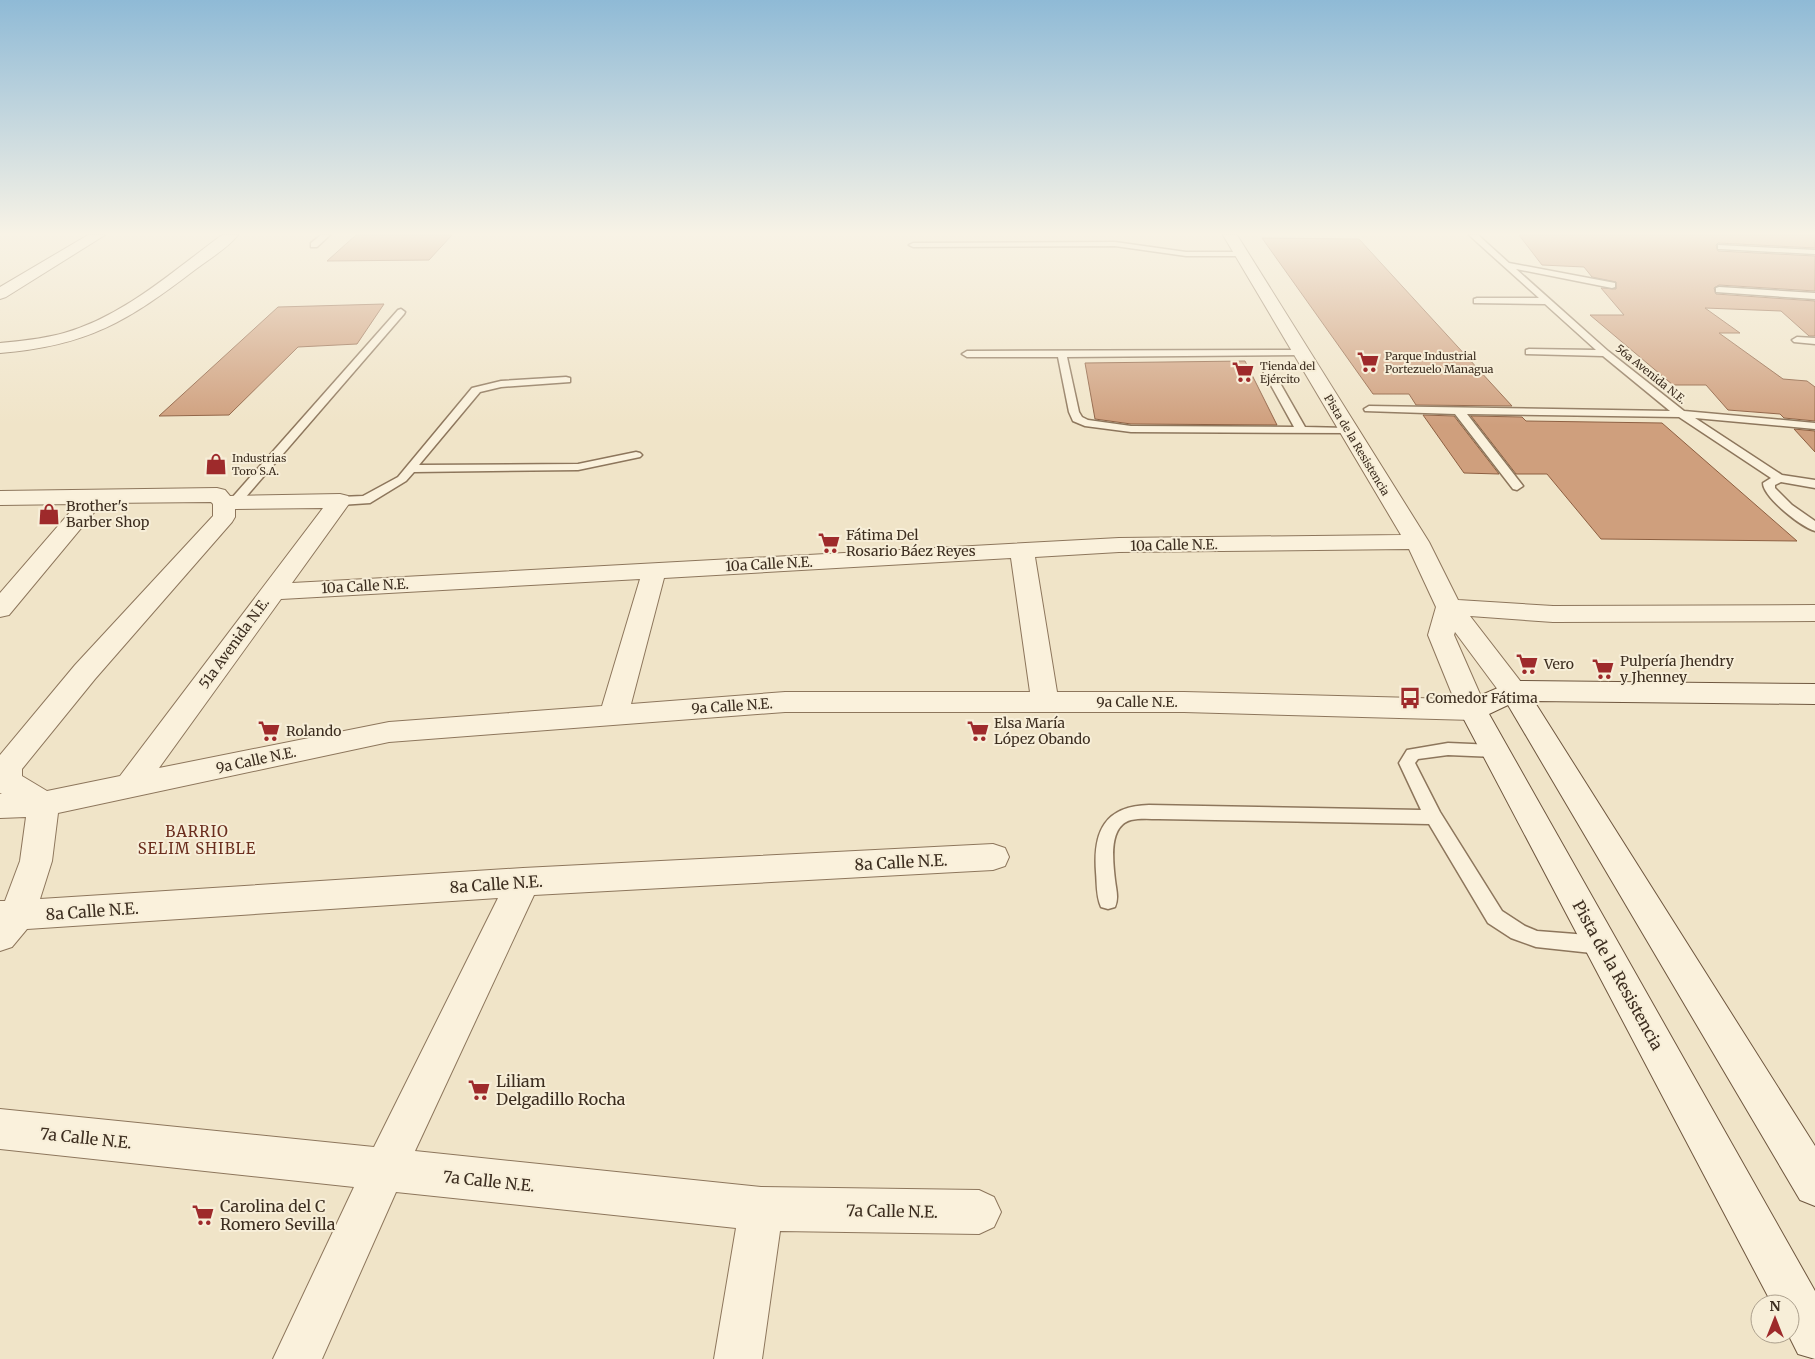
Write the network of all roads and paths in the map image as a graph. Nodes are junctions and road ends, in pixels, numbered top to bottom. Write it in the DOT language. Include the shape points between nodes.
graph roads {
  1 [pos="144,298"];
  2 [pos="1268,298"];
  3 [pos="1544,298"];
  4 [pos="1477,300"];
  5 [pos="1547,301"];
  6 [pos="401,312"];
  7 [pos="1797,340"];
  8 [pos="1815,341"];
  9 [pos="0,348"];
  10 [pos="1529,352"];
  11 [pos="1301,353"];
  12 [pos="1605,353"];
  13 [pos="967,354"];
  14 [pos="1062,354"];
  15 [pos="1267,369"];
  16 [pos="566,380"];
  17 [pos="1369,410"];
  18 [pos="1459,411"];
  19 [pos="1681,414"];
  20 [pos="1815,426"];
  21 [pos="1302,431"];
  22 [pos="1348,431"];
  23 [pos="636,455"];
  24 [pos="411,469"];
  25 [pos="1779,478"];
  26 [pos="1815,484"];
  27 [pos="1517,486"];
  28 [pos="95,497"];
  29 [pos="0,498"];
  30 [pos="340,501"];
  31 [pos="229,503"];
  32 [pos="1815,527"];
  33 [pos="1417,542"];
  34 [pos="1022,551"];
  35 [pos="654,571"];
  36 [pos="272,592"];
  37 [pos="1449,607"];
  38 [pos="0,609"];
  39 [pos="1815,613"];
  40 [pos="1514,691"];
  41 [pos="1815,694"];
  42 [pos="1045,702"];
  43 [pos="1473,710"];
  44 [pos="614,715"];
  45 [pos="1495,751"];
  46 [pos="129,787"];
  47 [pos="43,804"];
  48 [pos="0,806"];
  49 [pos="1434,817"];
  50 [pos="993,857"];
  51 [pos="523,882"];
  52 [pos="1108,901"];
  53 [pos="6,923"];
  54 [pos="1601,945"];
  55 [pos="0,1129"];
  56 [pos="385,1170"];
  57 [pos="1815,1185"];
  58 [pos="761,1209"];
  59 [pos="979,1212"];
  60 [pos="1815,1337"];
  61 [pos="297,1359"];
  62 [pos="738,1359"];
  1 -- 9 [label="street" via="79,335"];
  2 -- 11 [label="street, Pista de la Resistencia"];
  3 -- 5 [label="lane, 56a Avenida N.E."];
  4 -- 5 [label="lane"];
  5 -- 12 [label="lane, 56a Avenida N.E."];
  6 -- 31 [label="lane"];
  7 -- 8 [label="lane"];
  10 -- 12 [label="lane"];
  11 -- 14 [label="lane"];
  11 -- 22 [label="street, Pista de la Resistencia"];
  12 -- 19 [label="lane, 56a Avenida N.E."];
  13 -- 14 [label="lane"];
  14 -- 21 [label="lane" via="1074,412 1077,419 1085,423 1131,429"];
  15 -- 21 [label="lane"];
  16 -- 24 [label="lane" via="501,384 476,390"];
  17 -- 18 [label="lane"];
  18 -- 19 [label="lane"];
  18 -- 27 [label="lane"];
  19 -- 20 [label="lane"];
  19 -- 25 [label="lane, 56a Avenida N.E."];
  21 -- 22 [label="lane"];
  22 -- 33 [label="street, Pista de la Resistencia"];
  23 -- 24 [label="lane" via="578,467"];
  24 -- 30 [label="lane" via="402,479 366,500"];
  25 -- 26 [label="lane"];
  25 -- 32 [label="lane" via="1769,482 1769,489 1788,508"];
  28 -- 29 [label="street"];
  28 -- 31 [label="street" via="217,495"];
  28 -- 38 [label="street"];
  30 -- 31 [label="street"];
  30 -- 36 [label="street, 51a Avenida N.E."];
  31 -- 47 [label="street" via="224,516 85,672 7,767 7,782"];
  33 -- 34 [label="street, 10a Calle N.E." via="1120,545"];
  33 -- 37 [label="street, Pista de la Resistencia"];
  34 -- 35 [label="street, 10a Calle N.E."];
  34 -- 42 [label="street"];
  35 -- 36 [label="street, 10a Calle N.E."];
  35 -- 44 [label="street"];
  36 -- 46 [label="street, 51a Avenida N.E."];
  37 -- 39 [label="street" via="1553,614"];
  37 -- 40 [label="street, Pista de la Resistencia"];
  37 -- 43 [label="street, Pista de la Resistencia" via="1441,635"];
  40 -- 41 [label="street"];
  40 -- 43 [label="street"];
  40 -- 57 [label="street, Pista de la Resistencia"];
  42 -- 43 [label="street, 9a Calle N.E." via="1184,702"];
  42 -- 44 [label="street, 9a Calle N.E." via="785,702"];
  43 -- 45 [label="street, Pista de la Resistencia"];
  44 -- 46 [label="street, 9a Calle N.E." via="389,732"];
  45 -- 49 [label="lane" via="1448,749 1413,754 1407,763"];
  45 -- 54 [label="street, Pista de la Resistencia"];
  46 -- 47 [label="street, 9a Calle N.E."];
  47 -- 48 [label="street, 9a Calle N.E."];
  47 -- 53 [label="street" via="36,861"];
  49 -- 52 [label="lane" via="1138,812 1121,817 1113,824 1104,845"];
  49 -- 54 [label="lane" via="1494,917 1536,940"];
  50 -- 51 [label="street, 8a Calle N.E."];
  51 -- 53 [label="street, 8a Calle N.E."];
  51 -- 56 [label="street"];
  54 -- 60 [label="street, Pista de la Resistencia"];
  55 -- 56 [label="street, 7a Calle N.E."];
  56 -- 58 [label="street, 7a Calle N.E."];
  56 -- 61 [label="street"];
  58 -- 59 [label="street, 7a Calle N.E."];
  58 -- 62 [label="street"];
}
